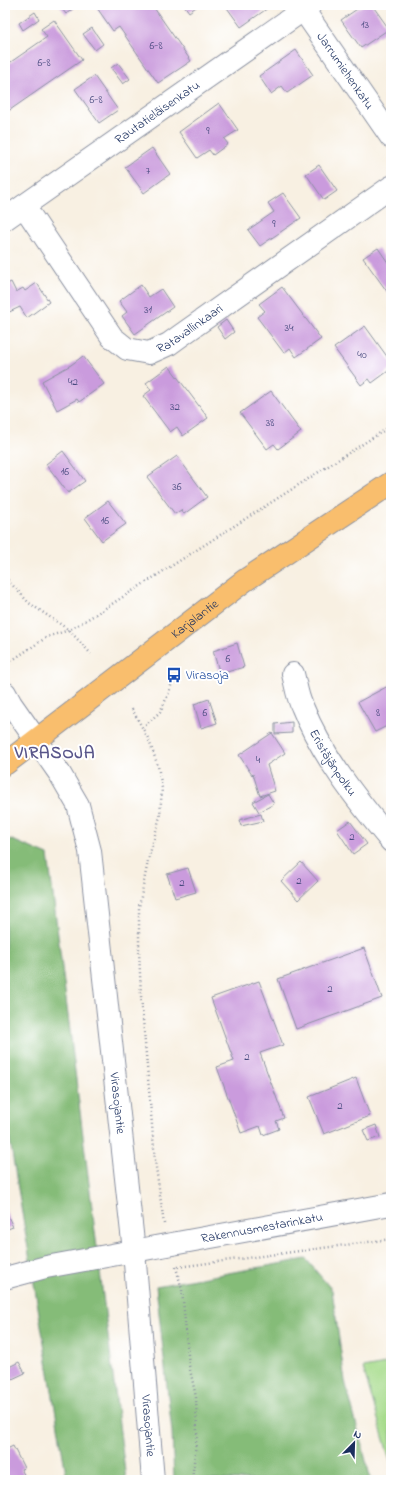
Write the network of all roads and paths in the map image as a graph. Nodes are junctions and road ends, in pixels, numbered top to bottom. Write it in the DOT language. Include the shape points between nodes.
graph roads {
  1 [pos="304,7"];
  2 [pos="391,137"];
  3 [pos="391,187"];
  4 [pos="24,206"];
  5 [pos="5,219"];
  6 [pos="391,426"];
  7 [pos="391,483"];
  8 [pos="5,577"];
  9 [pos="69,630"];
  10 [pos="91,654"];
  11 [pos="5,665"];
  12 [pos="293,674"];
  13 [pos="174,675"];
  14 [pos="5,693"];
  15 [pos="132,709"];
  16 [pos="142,728"];
  17 [pos="36,740"];
  18 [pos="5,764"];
  19 [pos="391,841"];
  20 [pos="391,1204"];
  21 [pos="391,1240"];
  22 [pos="169,1245"];
  23 [pos="134,1251"];
  24 [pos="5,1278"];
  25 [pos="153,1480"];
  26 [pos="192,1480"];
  1 -- 2 [label="street, Jarrumiehenkatu"];
  1 -- 4 [label="street, Rautatieläisenkatu"];
  3 -- 4 [label="street, Ratavallinkaari" via="169,344 149,353 128,349 112,337"];
  4 -- 5 [label="street, Rautatieläisenkatu"];
  6 -- 9 [label="path"];
  7 -- 17 [label="main road, Karjalantie" via="244,581"];
  8 -- 9 [label="path" via="28,603"];
  9 -- 10 [label="path"];
  9 -- 11 [label="path" via="47,637"];
  12 -- 19 [label="street, Eristäjänpolku" via="301,705 320,746"];
  13 -- 16 [label="path" via="160,712"];
  14 -- 17 [label="street, Virasojantie"];
  15 -- 16 [label="path"];
  16 -- 22 [label="path" via="158,766 162,788 160,816 139,907 138,950 155,1160 164,1227"];
  17 -- 18 [label="main road, Karjalantie"];
  17 -- 23 [label="street, Virasojantie" via="78,805 90,851"];
  20 -- 22 [label="street, Rakennusmestarinkatu"];
  21 -- 26 [label="path" via="176,1267 182,1290 189,1365 196,1396 197,1434"];
  22 -- 23 [label="street, Rakennusmestarinkatu"];
  23 -- 24 [label="street, Rakennusmestarinkatu" via="46,1267"];
  23 -- 25 [label="street, Virasojantie"];
}
